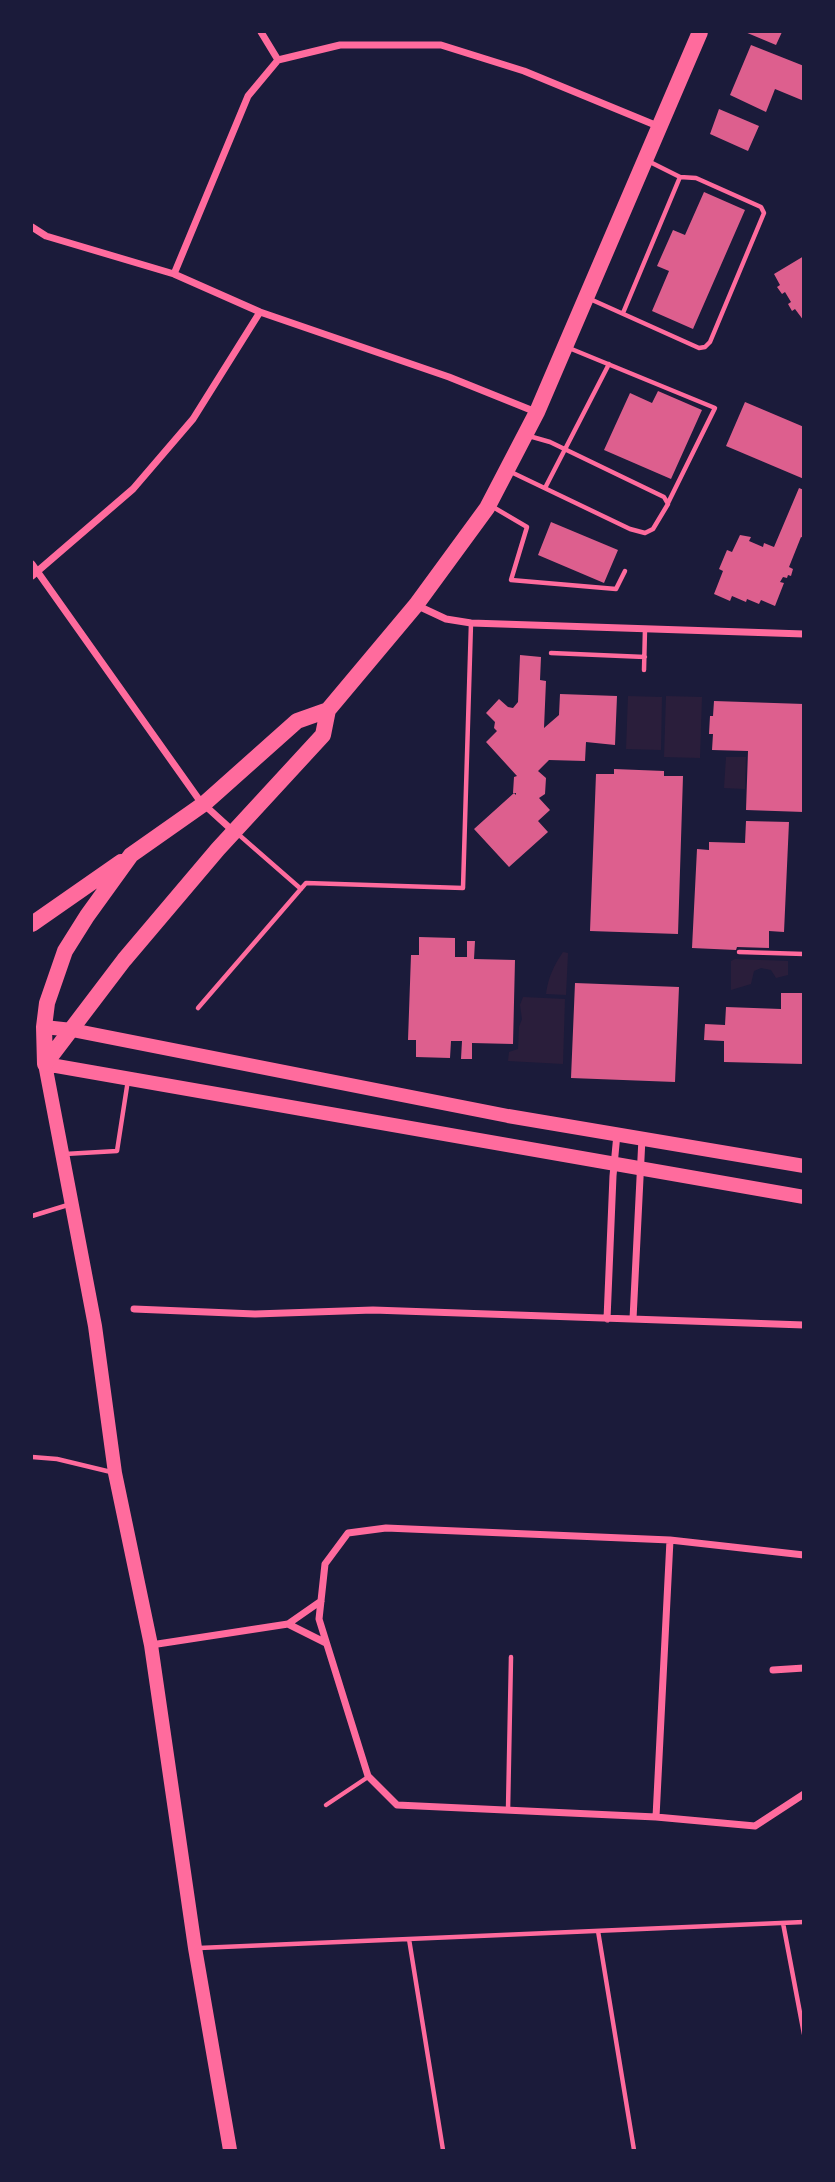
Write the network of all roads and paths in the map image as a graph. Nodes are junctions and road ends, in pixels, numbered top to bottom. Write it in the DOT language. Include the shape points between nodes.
graph roads {
  1 [pos="261,32"];
  2 [pos="700,32"];
  3 [pos="278,60"];
  4 [pos="660,127"];
  5 [pos="646,160"];
  6 [pos="680,177"];
  7 [pos="32,227"];
  8 [pos="174,274"];
  9 [pos="586,298"];
  10 [pos="260,312"];
  11 [pos="623,313"];
  12 [pos="565,347"];
  13 [pos="610,363"];
  14 [pos="537,412"];
  15 [pos="525,434"];
  16 [pos="566,449"];
  17 [pos="507,470"];
  18 [pos="545,488"];
  19 [pos="668,504"];
  20 [pos="489,505"];
  21 [pos="32,564"];
  22 [pos="625,571"];
  23 [pos="35,575"];
  24 [pos="416,605"];
  25 [pos="471,623"];
  26 [pos="645,629"];
  27 [pos="803,634"];
  28 [pos="551,653"];
  29 [pos="645,657"];
  30 [pos="644,670"];
  31 [pos="328,710"];
  32 [pos="204,804"];
  33 [pos="234,831"];
  34 [pos="131,855"];
  35 [pos="301,889"];
  36 [pos="32,924"];
  37 [pos="739,952"];
  38 [pos="803,954"];
  39 [pos="198,1007"];
  40 [pos="38,1026"];
  41 [pos="72,1030"];
  42 [pos="38,1064"];
  43 [pos="128,1079"];
  44 [pos="617,1134"];
  45 [pos="642,1138"];
  46 [pos="62,1154"];
  47 [pos="614,1164"];
  48 [pos="803,1166"];
  49 [pos="640,1169"];
  50 [pos="803,1196"];
  51 [pos="71,1203"];
  52 [pos="32,1216"];
  53 [pos="134,1309"];
  54 [pos="607,1319"];
  55 [pos="633,1319"];
  56 [pos="803,1325"];
  57 [pos="32,1457"];
  58 [pos="115,1473"];
  59 [pos="670,1541"];
  60 [pos="803,1555"];
  61 [pos="321,1601"];
  62 [pos="288,1624"];
  63 [pos="326,1643"];
  64 [pos="150,1645"];
  65 [pos="511,1657"];
  66 [pos="803,1668"];
  67 [pos="773,1670"];
  68 [pos="368,1776"];
  69 [pos="803,1794"];
  70 [pos="326,1805"];
  71 [pos="508,1810"];
  72 [pos="656,1817"];
  73 [pos="803,1922"];
  74 [pos="783,1923"];
  75 [pos="598,1931"];
  76 [pos="409,1939"];
  77 [pos="195,1948"];
  78 [pos="803,2034"];
  79 [pos="230,2151"];
  80 [pos="443,2151"];
  81 [pos="634,2151"];
  1 -- 3 [label="street"];
  2 -- 4 [label="main road"];
  3 -- 4 [label="street" via="340,45 441,46 524,71"];
  3 -- 8 [label="street" via="247,96"];
  4 -- 5 [label="main road"];
  5 -- 6 [label="lane"];
  5 -- 9 [label="main road"];
  6 -- 11 [label="lane"];
  6 -- 11 [label="lane" via="696,178 761,207 764,213 716,329 705,348 699,348"];
  7 -- 8 [label="street" via="46,236"];
  8 -- 10 [label="street"];
  9 -- 11 [label="lane"];
  9 -- 12 [label="main road"];
  10 -- 14 [label="street"];
  10 -- 23 [label="street" via="193,419 133,489"];
  12 -- 13 [label="lane"];
  12 -- 14 [label="main road"];
  13 -- 16 [label="lane"];
  13 -- 19 [label="lane" via="715,408"];
  14 -- 15 [label="main road"];
  15 -- 16 [label="lane"];
  15 -- 17 [label="main road"];
  16 -- 18 [label="lane"];
  16 -- 19 [label="lane" via="664,496"];
  17 -- 18 [label="lane"];
  17 -- 20 [label="main road"];
  18 -- 19 [label="lane" via="645,533 653,529"];
  20 -- 22 [label="lane" via="527,527 511,580 617,589"];
  20 -- 24 [label="main road"];
  21 -- 23 [label="street"];
  23 -- 32 [label="street"];
  24 -- 25 [label="street" via="446,619"];
  24 -- 31 [label="main road"];
  25 -- 26 [label="street"];
  25 -- 35 [label="lane" via="463,888 306,883"];
  26 -- 27 [label="street"];
  26 -- 29 [label="lane"];
  28 -- 29 [label="lane"];
  29 -- 30 [label="lane"];
  31 -- 32 [label="main road" via="297,721"];
  31 -- 33 [label="main road" via="323,735"];
  32 -- 33 [label="street"];
  32 -- 34 [label="main road"];
  33 -- 35 [label="lane"];
  33 -- 41 [label="main road" via="124,960"];
  34 -- 36 [label="main road"];
  34 -- 40 [label="main road" via="65,951"];
  35 -- 39 [label="lane"];
  37 -- 38 [label="lane"];
  40 -- 41 [label="main road"];
  40 -- 42 [label="main road"];
  41 -- 42 [label="main road"];
  41 -- 44 [label="main road"];
  42 -- 43 [label="main road"];
  42 -- 46 [label="main road"];
  43 -- 46 [label="lane" via="117,1151"];
  43 -- 47 [label="main road"];
  44 -- 45 [label="main road"];
  44 -- 47 [label="street"];
  45 -- 48 [label="main road"];
  45 -- 49 [label="street"];
  46 -- 51 [label="main road"];
  47 -- 49 [label="main road"];
  47 -- 54 [label="street"];
  49 -- 50 [label="main road"];
  49 -- 55 [label="street"];
  51 -- 52 [label="lane"];
  51 -- 58 [label="main road" via="95,1326"];
  53 -- 54 [label="street" via="255,1314 373,1310"];
  54 -- 55 [label="street"];
  55 -- 56 [label="street"];
  57 -- 58 [label="lane"];
  58 -- 64 [label="main road"];
  59 -- 60 [label="street"];
  59 -- 61 [label="street" via="386,1528 348,1533 325,1564"];
  59 -- 72 [label="street"];
  61 -- 62 [label="street"];
  61 -- 63 [label="street" via="319,1619"];
  62 -- 63 [label="street"];
  62 -- 64 [label="street"];
  63 -- 68 [label="street"];
  64 -- 77 [label="main road"];
  65 -- 71 [label="lane"];
  66 -- 67 [label="street"];
  68 -- 70 [label="lane"];
  68 -- 71 [label="street" via="397,1805"];
  69 -- 72 [label="street" via="755,1826"];
  71 -- 72 [label="street"];
  73 -- 74 [label="lane"];
  74 -- 75 [label="lane"];
  74 -- 78 [label="lane"];
  75 -- 76 [label="lane"];
  75 -- 81 [label="lane"];
  76 -- 77 [label="lane"];
  76 -- 80 [label="lane"];
  77 -- 79 [label="main road"];
}
